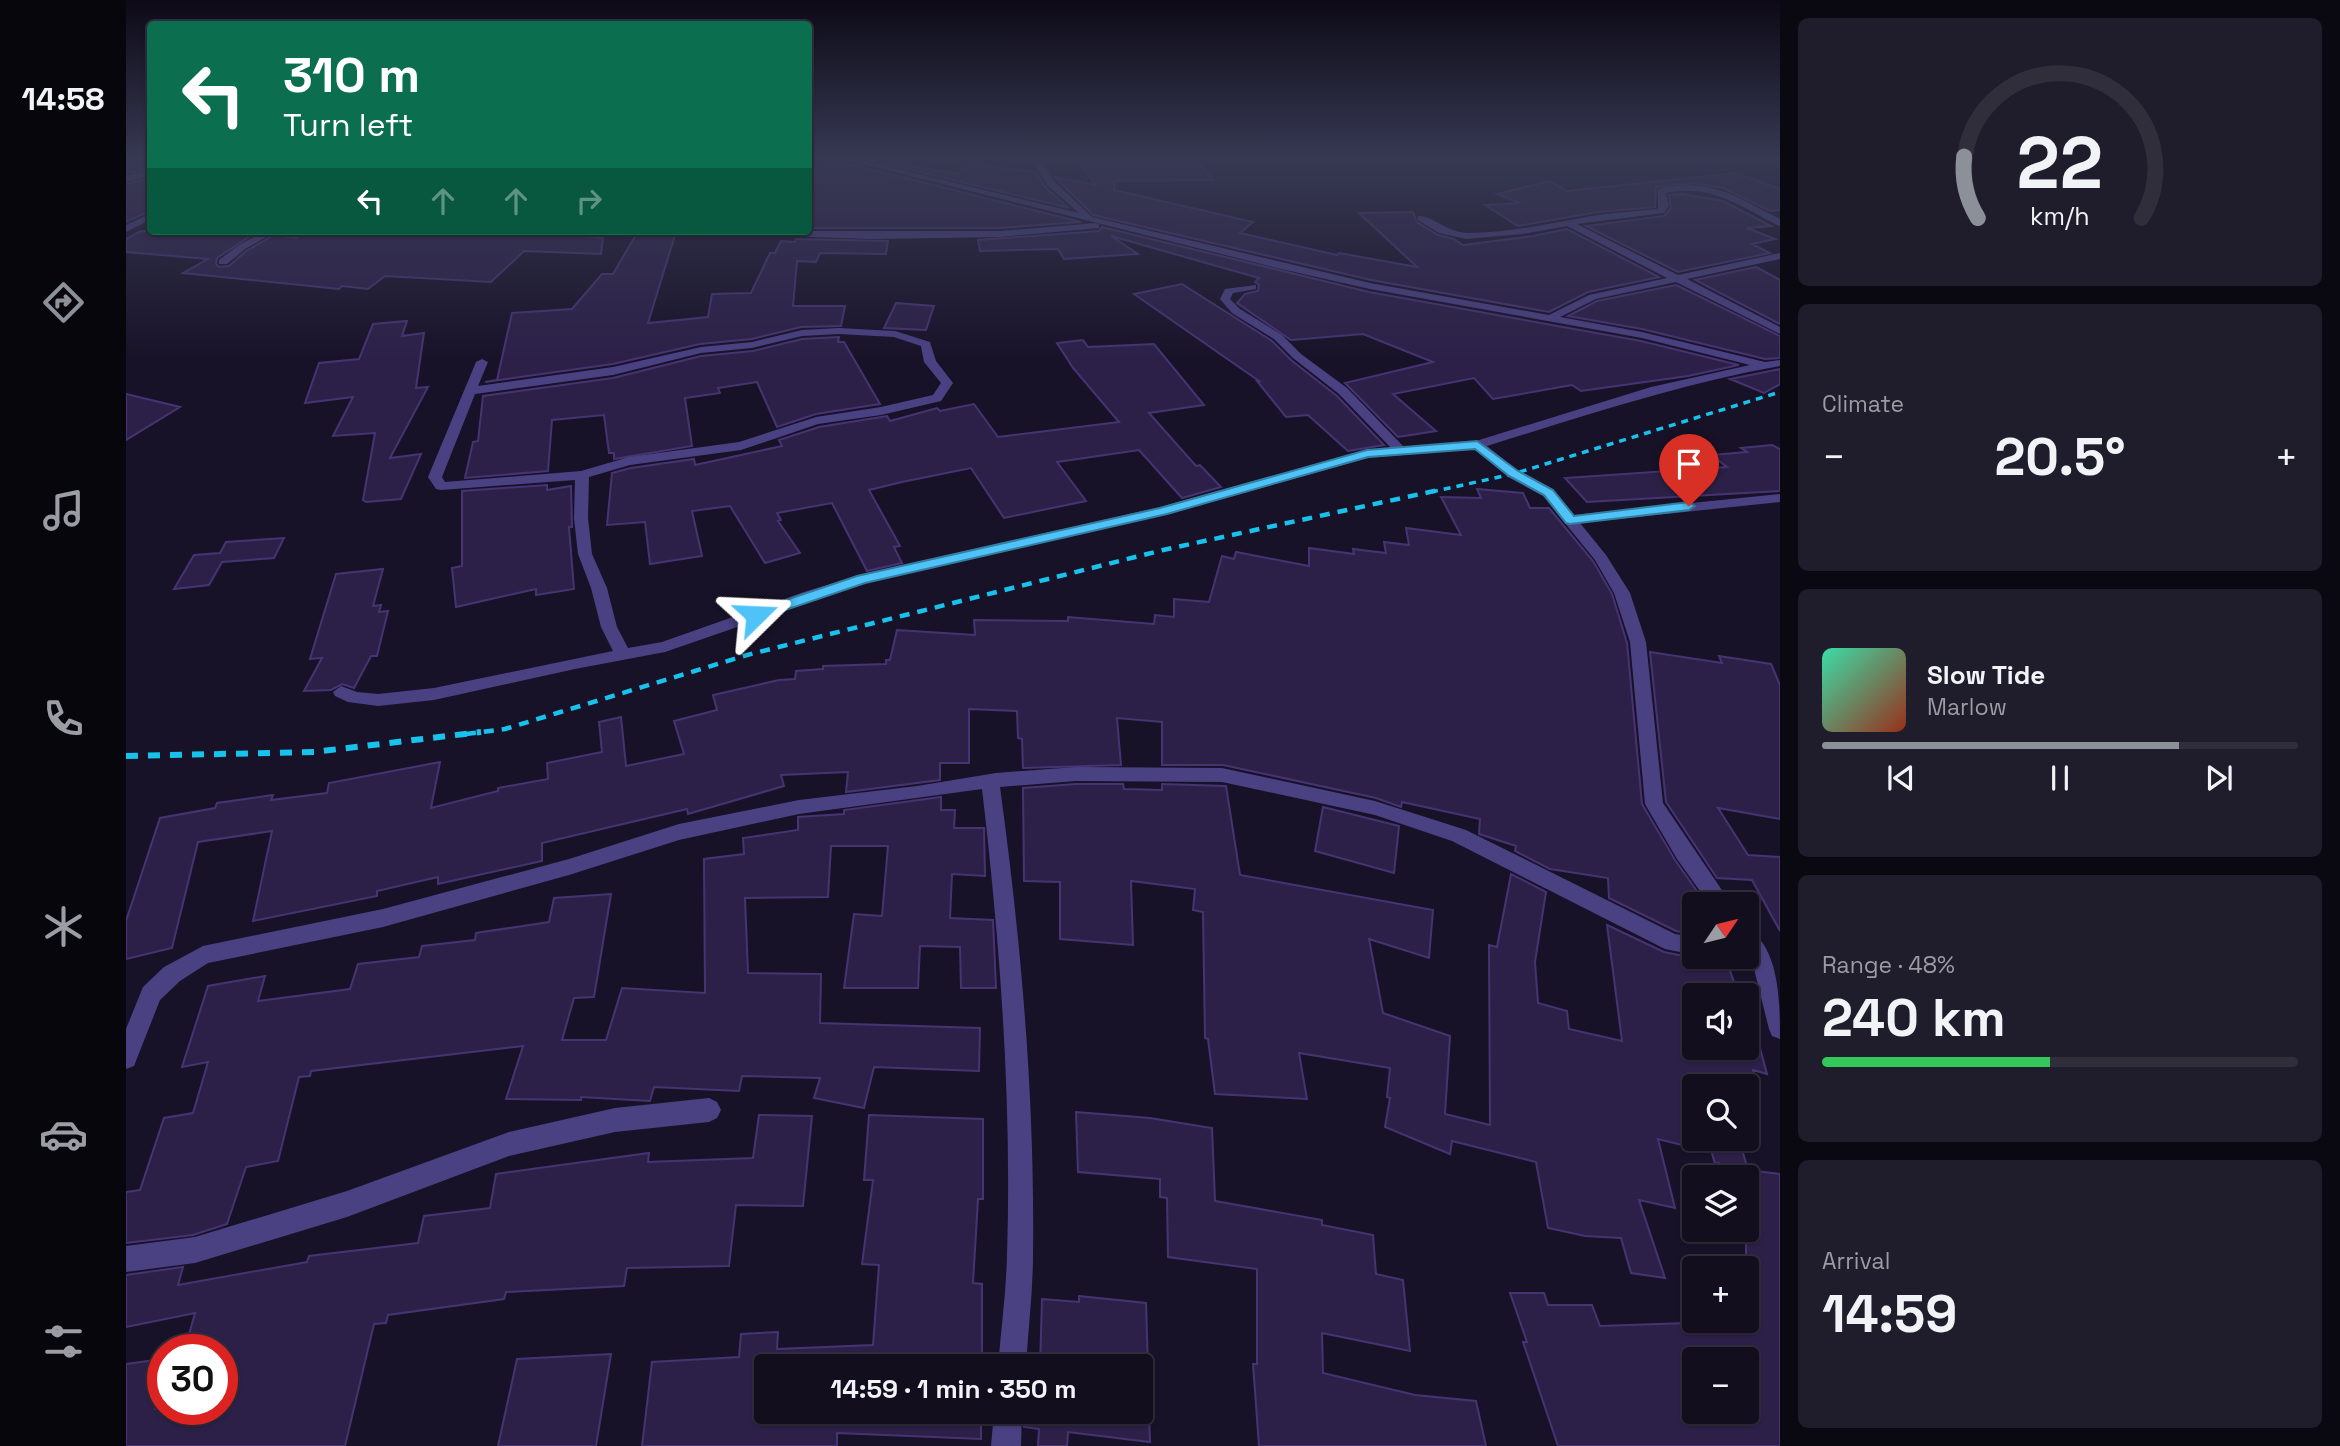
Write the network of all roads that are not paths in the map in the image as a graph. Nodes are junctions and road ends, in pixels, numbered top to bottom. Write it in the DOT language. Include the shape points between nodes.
graph roads {
  1 [pos="1105,225"];
  2 [pos="1113,225"];
  3 [pos="1433,225"];
  4 [pos="1549,225"];
  5 [pos="1573,225"];
  6 [pos="812,234"];
  7 [pos="264,235"];
  8 [pos="1780,256"];
  9 [pos="223,262"];
  10 [pos="1676,280"];
  11 [pos="1252,287"];
  12 [pos="1551,319"];
  13 [pos="1780,331"];
  14 [pos="482,362"];
  15 [pos="1776,367"];
  16 [pos="470,391"];
  17 [pos="1477,445"];
  18 [pos="1400,450"];
  19 [pos="582,475"];
  20 [pos="1780,498"];
  21 [pos="1570,520"];
  22 [pos="623,654"];
  23 [pos="341,692"];
  24 [pos="990,782"];
  25 [pos="1712,892"];
  26 [pos="1682,944"];
  27 [pos="1759,970"];
  28 [pos="1780,1030"];
  29 [pos="126,1058"];
  30 [pos="709,1110"];
  31 [pos="126,1259"];
  32 [pos="1013,1354"];
  33 [pos="1007,1424"];
  34 [pos="1006,1446"];
  1 -- 6 [label="street" via="1000,234"];
  2 -- 12 [label="street" via="1370,286"];
  3 -- 4 [label="street" via="1466,236"];
  5 -- 10 [label="street"];
  7 -- 9 [label="street"];
  8 -- 10 [label="street"];
  10 -- 12 [label="street" via="1593,297"];
  10 -- 13 [label="street"];
  11 -- 18 [label="street" via="1229,291 1225,299 1343,391"];
  12 -- 15 [label="street"];
  14 -- 16 [label="street"];
  15 -- 17 [label="street" via="1722,373 1655,390"];
  16 -- 19 [label="street" via="435,477 441,486"];
  16 -- 19 [label="street" via="613,371 802,333 839,331 895,334 926,344 930,362 947,383 937,398 816,421 741,446 629,461"];
  17 -- 18 [label="street"];
  17 -- 21 [label="street" via="1513,474 1548,493"];
  18 -- 22 [label="street" via="1367,454 1163,511 862,579 665,647"];
  19 -- 22 [label="street" via="585,554"];
  20 -- 21 [label="street"];
  21 -- 25 [label="street" via="1622,593 1638,642 1654,804"];
  22 -- 23 [label="street" via="434,694 377,700"];
  24 -- 26 [label="street" via="1076,774 1222,775 1375,808 1459,835"];
  24 -- 29 [label="street" via="799,807 692,829 383,918 203,955 151,994"];
  24 -- 32 [label="street" via="1006,907 1017,1087 1020,1256"];
  27 -- 28 [label="street"];
  30 -- 31 [label="street" via="615,1120 509,1144 347,1204 195,1250"];
  33 -- 34 [label="street"];
}
